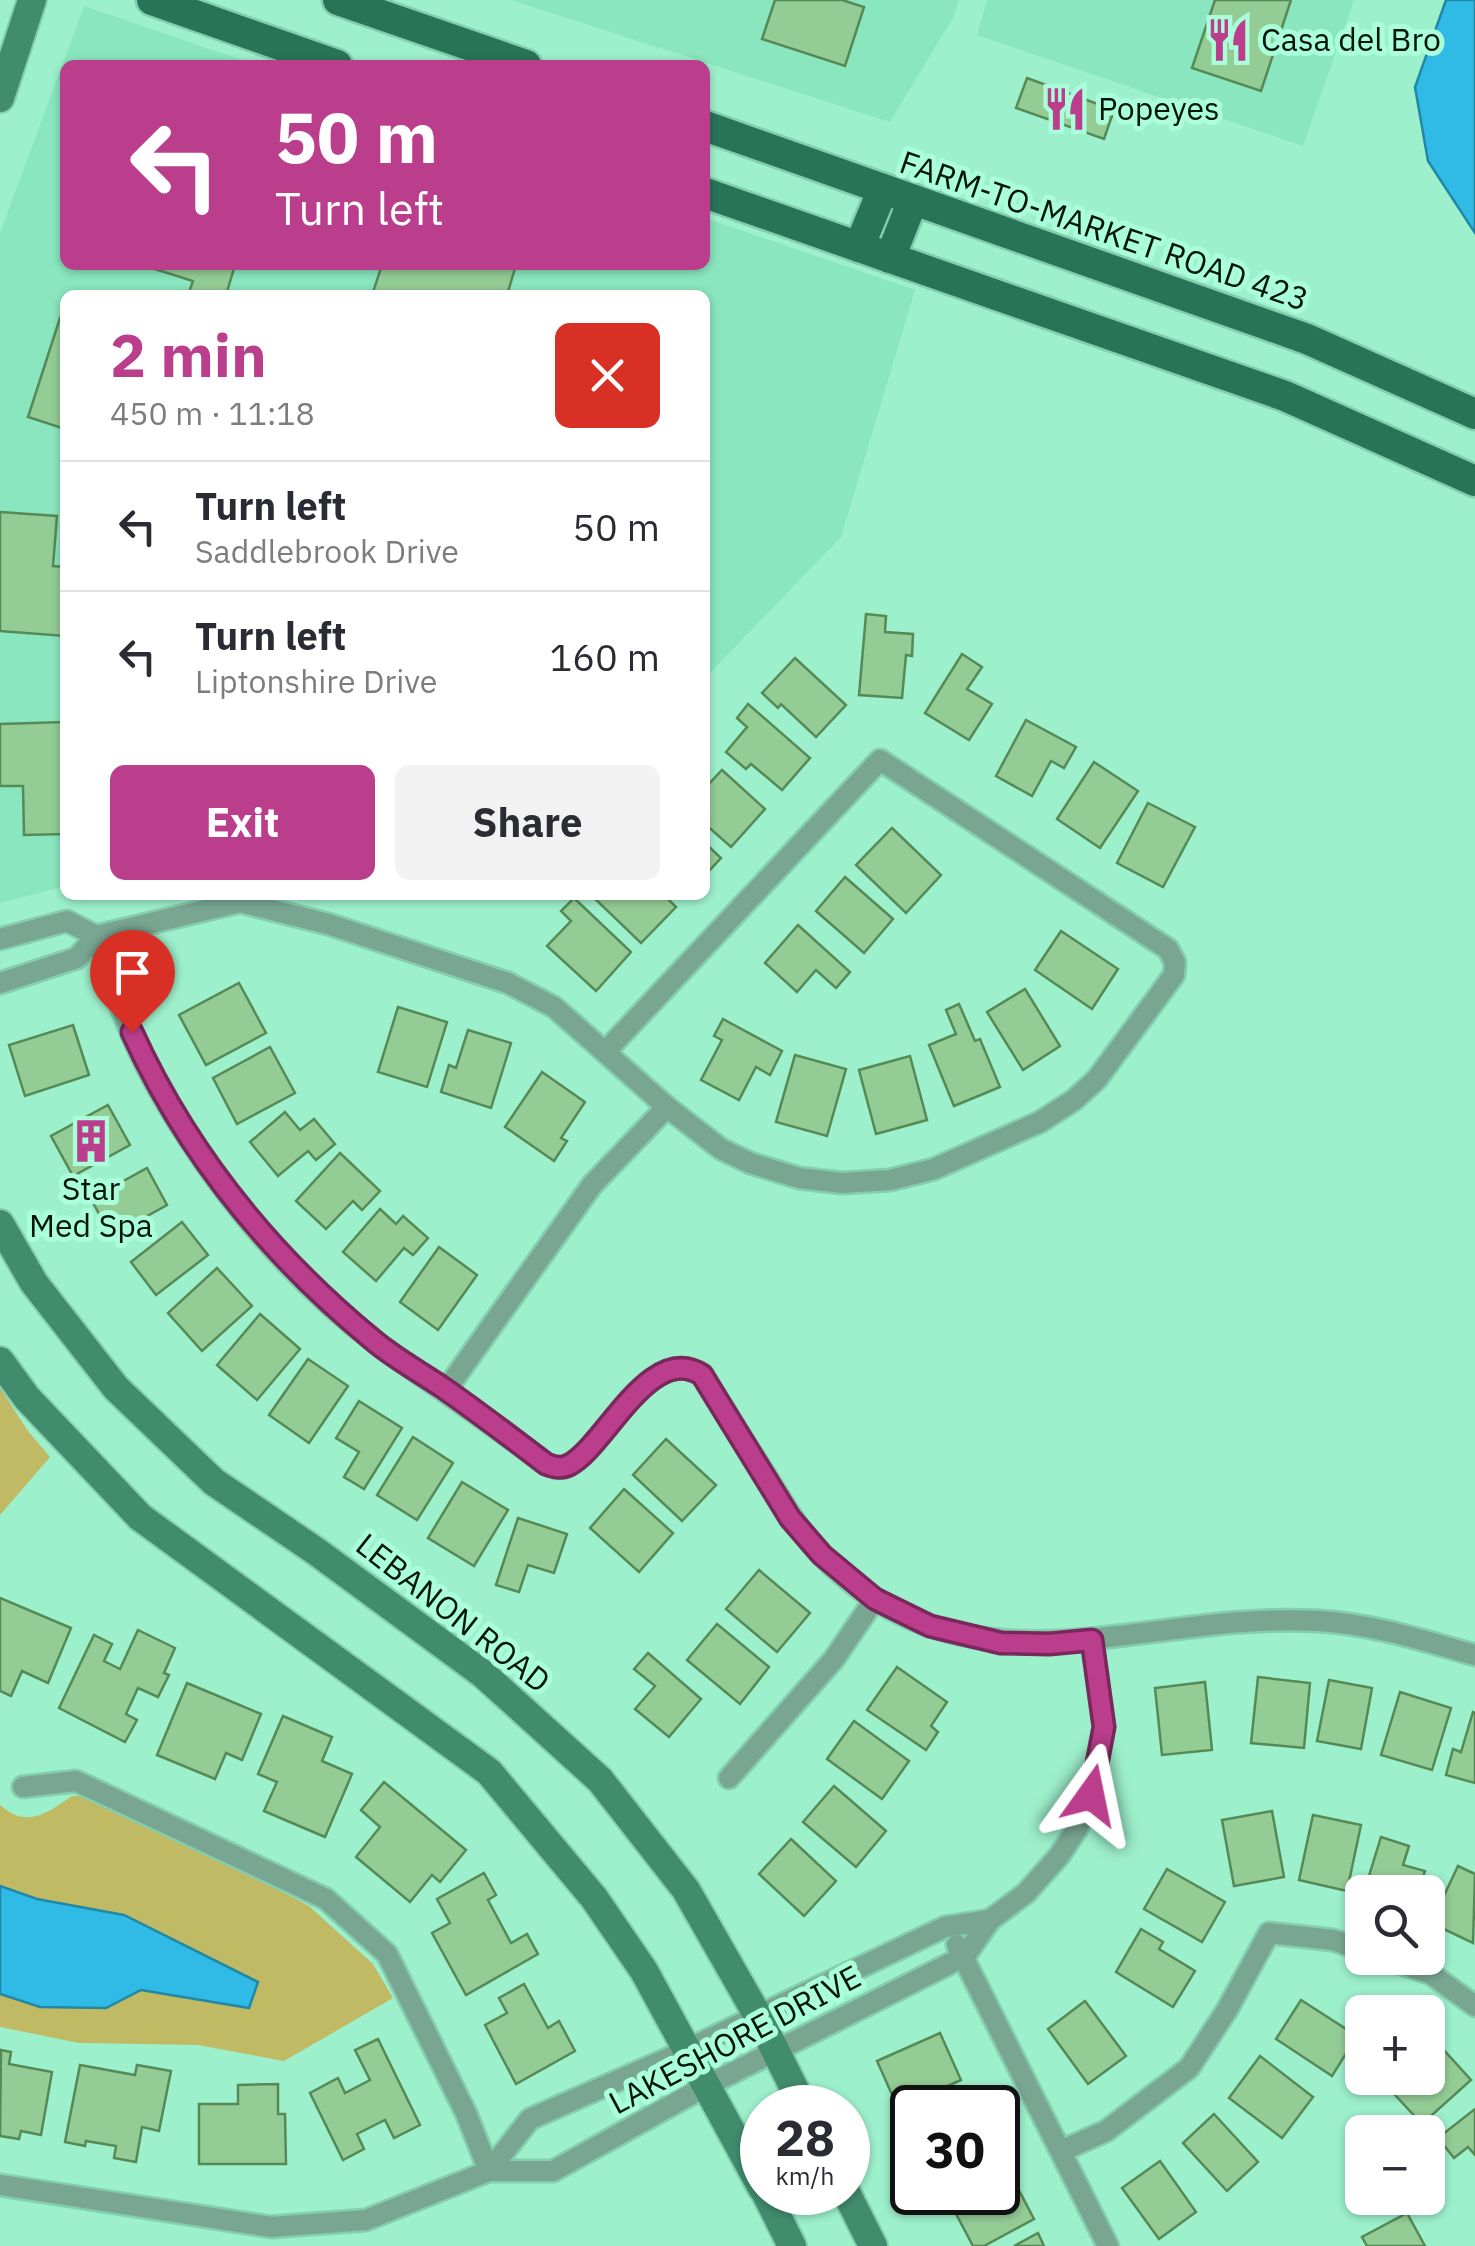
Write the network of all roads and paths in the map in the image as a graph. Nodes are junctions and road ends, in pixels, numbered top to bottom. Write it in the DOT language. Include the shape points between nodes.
graph roads {
  1 [pos="32,0"];
  2 [pos="152,0"];
  3 [pos="338,0"];
  4 [pos="323,60"];
  5 [pos="512,60"];
  6 [pos="0,98"];
  7 [pos="710,128"];
  8 [pos="883,189"];
  9 [pos="710,195"];
  10 [pos="913,200"];
  11 [pos="859,247"];
  12 [pos="890,258"];
  13 [pos="1475,414"];
  14 [pos="1475,482"];
  15 [pos="96,936"];
  16 [pos="0,939"];
  17 [pos="0,983"];
  18 [pos="606,1051"];
  19 [pos="667,1108"];
  20 [pos="0,1224"];
  21 [pos="0,1361"];
  22 [pos="446,1390"];
  23 [pos="875,1599"];
  24 [pos="1092,1640"];
  25 [pos="1475,1656"];
  26 [pos="729,1778"];
  27 [pos="23,1787"];
  28 [pos="990,1920"];
  29 [pos="945,1928"];
  30 [pos="1345,1944"];
  31 [pos="964,1956"];
  32 [pos="1433,1975"];
  33 [pos="1475,2006"];
  34 [pos="758,2016"];
  35 [pos="688,2049"];
  36 [pos="776,2051"];
  37 [pos="708,2084"];
  38 [pos="793,2085"];
  39 [pos="740,2145"];
  40 [pos="1061,2151"];
  41 [pos="489,2171"];
  42 [pos="0,2185"];
  43 [pos="776,2215"];
  44 [pos="858,2215"];
  45 [pos="271,2237"];
  46 [pos="792,2246"];
  47 [pos="873,2246"];
  48 [pos="1108,2246"];
  1 -- 6 [label="main road"];
  2 -- 4 [label="main road"];
  3 -- 5 [label="main road"];
  7 -- 8 [label="main road, FARM-TO-MARKET ROAD 423"];
  8 -- 10 [label="main road, FARM-TO-MARKET ROAD 423"];
  8 -- 11 [label="main road"];
  9 -- 11 [label="main road"];
  10 -- 12 [label="main road"];
  10 -- 13 [label="main road, FARM-TO-MARKET ROAD 423" via="1307,339"];
  11 -- 12 [label="main road"];
  12 -- 14 [label="main road" via="1285,396"];
  15 -- 16 [label="street" via="67,921"];
  15 -- 17 [label="street" via="77,958"];
  15 -- 18 [label="street" via="240,902 508,983 554,1007"];
  15 -- 22 [label="street" via="155,1083 226,1193 294,1271 376,1343"];
  18 -- 19 [label="street"];
  18 -- 19 [label="street" via="880,760 1168,949 1175,962 1174,975 1074,1100 934,1169 890,1180 799,1178 721,1149"];
  19 -- 22 [label="street" via="592,1185"];
  20 -- 34 [label="main road, LEBANON ROAD" via="34,1283 116,1388 214,1482 484,1674 600,1780 686,1890"];
  21 -- 35 [label="main road" via="140,1516 489,1772 594,1898"];
  22 -- 23 [label="street" via="556,1468 570,1465 668,1369 682,1366 702,1375 790,1518"];
  23 -- 24 [label="street" via="930,1626 1001,1643"];
  23 -- 26 [label="street" via="834,1660"];
  24 -- 25 [label="street" via="1241,1622 1319,1621 1390,1631"];
  24 -- 28 [label="street, LAKESHORE DRIVE" via="1104,1727 1091,1795 1059,1856"];
  27 -- 41 [label="street" via="76,1781 326,1899 387,1954"];
  28 -- 29 [label="street, LAKESHORE DRIVE"];
  28 -- 31 [label="street, LAKESHORE DRIVE"];
  29 -- 31 [label="street"];
  29 -- 34 [label="street, LAKESHORE DRIVE"];
  30 -- 40 [label="street" via="1269,1933 1189,2068 1106,2131"];
  31 -- 36 [label="street, LAKESHORE DRIVE"];
  31 -- 40 [label="street"];
  32 -- 33 [label="street"];
  34 -- 35 [label="street, LAKESHORE DRIVE"];
  34 -- 36 [label="main road, LEBANON ROAD"];
  35 -- 37 [label="main road"];
  35 -- 41 [label="street, LAKESHORE DRIVE" via="530,2119"];
  36 -- 37 [label="street, LAKESHORE DRIVE"];
  36 -- 38 [label="main road, LEBANON ROAD"];
  37 -- 39 [label="main road"];
  37 -- 41 [label="street, LAKESHORE DRIVE" via="554,2172"];
  40 -- 48 [label="street"];
  41 -- 45 [label="street, LAKESHORE DRIVE" via="366,2220"];
  42 -- 45 [label="street, LAKESHORE DRIVE"];
  43 -- 46 [label="main road"];
  44 -- 47 [label="main road"];
}
